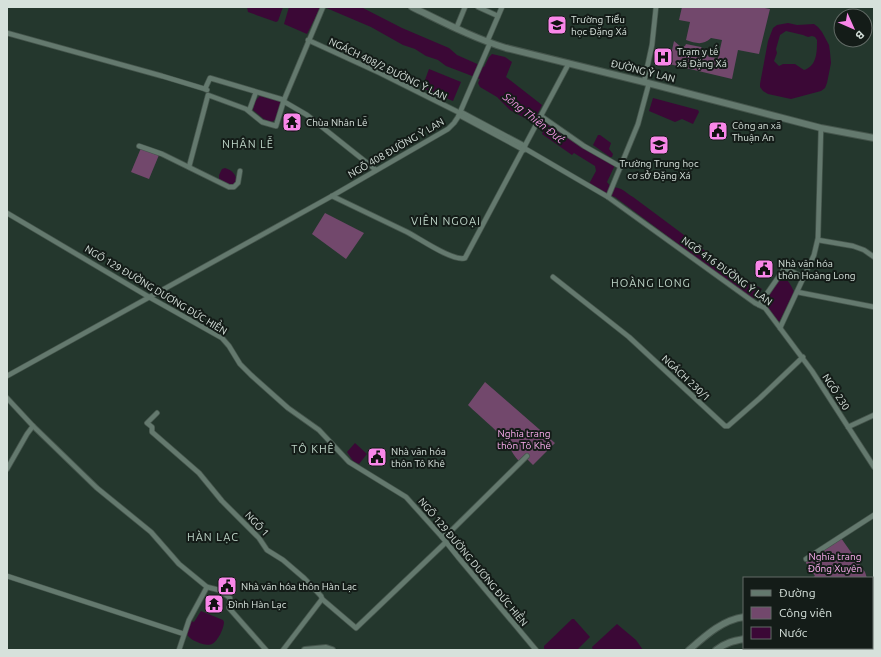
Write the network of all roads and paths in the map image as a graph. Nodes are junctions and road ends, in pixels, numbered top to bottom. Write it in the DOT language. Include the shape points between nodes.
graph roads {
  1 [pos="412,7"];
  2 [pos="465,7"];
  3 [pos="478,7"];
  4 [pos="502,7"];
  5 [pos="656,7"];
  6 [pos="322,9"];
  7 [pos="498,16"];
  8 [pos="456,28"];
  9 [pos="7,33"];
  10 [pos="308,40"];
  11 [pos="488,42"];
  12 [pos="570,63"];
  13 [pos="646,82"];
  14 [pos="205,89"];
  15 [pos="256,92"];
  16 [pos="208,95"];
  17 [pos="284,101"];
  18 [pos="249,111"];
  19 [pos="460,113"];
  20 [pos="541,116"];
  21 [pos="821,128"];
  22 [pos="492,130"];
  23 [pos="874,138"];
  24 [pos="140,146"];
  25 [pos="524,148"];
  26 [pos="188,167"];
  27 [pos="621,167"];
  28 [pos="376,170"];
  29 [pos="240,171"];
  30 [pos="332,196"];
  31 [pos="608,197"];
  32 [pos="7,213"];
  33 [pos="818,240"];
  34 [pos="874,257"];
  35 [pos="553,277"];
  36 [pos="804,278"];
  37 [pos="797,292"];
  38 [pos="149,297"];
  39 [pos="759,305"];
  40 [pos="874,307"];
  41 [pos="780,328"];
  42 [pos="802,357"];
  43 [pos="7,376"];
  44 [pos="7,398"];
  45 [pos="157,413"];
  46 [pos="874,415"];
  47 [pos="33,426"];
  48 [pos="848,427"];
  49 [pos="527,456"];
  50 [pos="874,467"];
  51 [pos="7,469"];
  52 [pos="874,515"];
  53 [pos="442,537"];
  54 [pos="445,542"];
  55 [pos="806,559"];
  56 [pos="7,576"];
  57 [pos="207,587"];
  58 [pos="322,600"];
  59 [pos="743,617"];
  60 [pos="184,634"];
  61 [pos="743,639"];
  62 [pos="179,650"];
  63 [pos="266,650"];
  64 [pos="284,650"];
  65 [pos="305,650"];
  66 [pos="332,650"];
  67 [pos="536,650"];
  68 [pos="689,650"];
  69 [pos="716,650"];
  1 -- 8 [label="main road, ĐƯỜNG Ỷ LAN"];
  2 -- 8 [label="street"];
  3 -- 7 [label="street"];
  4 -- 7 [label="street, NGÕ 408 ĐƯỜNG Ỷ LAN"];
  5 -- 13 [label="street"];
  6 -- 10 [label="street"];
  7 -- 11 [label="street, NGÕ 408 ĐƯỜNG Ỷ LAN"];
  8 -- 11 [label="main road, ĐƯỜNG Ỷ LAN"];
  9 -- 14 [label="street"];
  10 -- 17 [label="street"];
  10 -- 19 [label="street, NGÁCH 408/2 ĐƯỜNG Ỷ LAN"];
  11 -- 12 [label="main road, ĐƯỜNG Ỷ LAN"];
  11 -- 19 [label="street, NGÕ 408 ĐƯỜNG Ỷ LAN"];
  12 -- 13 [label="main road, ĐƯỜNG Ỷ LAN"];
  12 -- 20 [label="street"];
  13 -- 21 [label="main road, ĐƯỜNG Ỷ LAN"];
  13 -- 27 [label="street" via="638,124"];
  14 -- 15 [label="street" via="210,78"];
  14 -- 16 [label="street"];
  15 -- 17 [label="street"];
  15 -- 18 [label="street"];
  16 -- 18 [label="street"];
  16 -- 26 [label="street"];
  17 -- 18 [label="street" via="276,126 262,122"];
  17 -- 28 [label="street" via="307,115"];
  19 -- 22 [label="street, NGÁCH 408/2 ĐƯỜNG Ỷ LAN"];
  19 -- 28 [label="street, NGÕ 408 ĐƯỜNG Ỷ LAN" via="448,129"];
  20 -- 25 [label="street"];
  20 -- 27 [label="street" via="584,146"];
  21 -- 23 [label="main road, ĐƯỜNG Ỷ LAN"];
  21 -- 33 [label="street"];
  22 -- 25 [label="street, NGÕ 416 ĐƯỜNG Ỷ LAN"];
  24 -- 26 [label="street"];
  25 -- 30 [label="street" via="469,254 464,259 433,247"];
  25 -- 31 [label="street, NGÕ 416 ĐƯỜNG Ỷ LAN"];
  26 -- 29 [label="street" via="231,187 238,184"];
  27 -- 31 [label="street"];
  28 -- 30 [label="street, NGÕ 408 ĐƯỜNG Ỷ LAN"];
  30 -- 38 [label="street, NGÕ 408 ĐƯỜNG Ỷ LAN"];
  31 -- 39 [label="street, NGÕ 416 ĐƯỜNG Ỷ LAN"];
  32 -- 38 [label="street, NGÕ 129 ĐƯỜNG DƯƠNG ĐỨC HIỀN"];
  33 -- 34 [label="street" via="853,246"];
  33 -- 36 [label="street"];
  35 -- 42 [label="street, NGÁCH 230/1" via="629,337 725,426 760,398"];
  36 -- 37 [label="street"];
  36 -- 39 [label="street" via="784,269"];
  37 -- 40 [label="street"];
  37 -- 41 [label="street"];
  38 -- 43 [label="street, NGÕ 408 ĐƯỜNG Ỷ LAN"];
  38 -- 53 [label="street, NGÕ 129 ĐƯỜNG DƯƠNG ĐỨC HIỀN" via="222,338 242,366 265,389 319,430 352,464 403,494"];
  39 -- 41 [label="street, NGÕ 416 ĐƯỜNG Ỷ LAN" via="769,312"];
  41 -- 42 [label="street, NGÕ 230"];
  42 -- 48 [label="street, NGÕ 230"];
  44 -- 47 [label="street"];
  45 -- 58 [label="street, NGÕ 1" via="147,423 152,427 152,432 199,473 267,550 304,578 320,594"];
  46 -- 48 [label="street"];
  47 -- 51 [label="street"];
  47 -- 57 [label="street" via="97,488 148,529 179,564"];
  48 -- 50 [label="street, NGÕ 230"];
  49 -- 53 [label="street"];
  52 -- 55 [label="street"];
  53 -- 54 [label="street, NGÕ 129 ĐƯỜNG DƯƠNG ĐỨC HIỀN"];
  54 -- 58 [label="street" via="356,628"];
  54 -- 67 [label="street, NGÕ 129 ĐƯỜNG DƯƠNG ĐỨC HIỀN"];
  56 -- 60 [label="street"];
  57 -- 60 [label="street"];
  57 -- 63 [label="street" via="219,590 230,598 229,608"];
  58 -- 64 [label="street"];
  59 -- 68 [label="main road" via="722,624"];
  60 -- 62 [label="street"];
  61 -- 69 [label="main road" via="723,644"];
  65 -- 66 [label="main road"];
}
